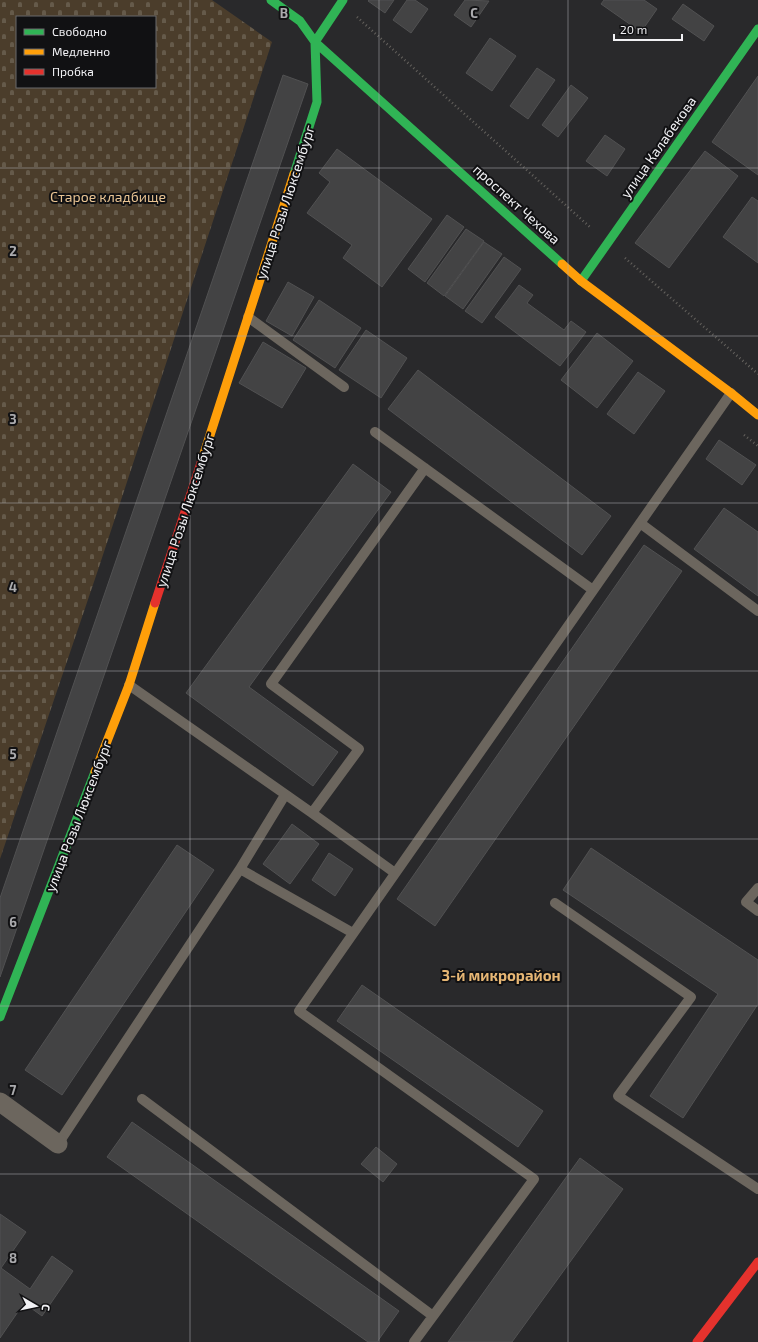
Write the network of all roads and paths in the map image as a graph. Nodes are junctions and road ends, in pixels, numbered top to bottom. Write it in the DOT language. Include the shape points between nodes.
graph roads {
  1 [pos="270,0"];
  2 [pos="342,1"];
  3 [pos="758,29"];
  4 [pos="315,42"];
  5 [pos="607,243"];
  6 [pos="581,281"];
  7 [pos="248,317"];
  8 [pos="758,374"];
  9 [pos="344,387"];
  10 [pos="731,393"];
  11 [pos="758,415"];
  12 [pos="375,432"];
  13 [pos="425,468"];
  14 [pos="640,523"];
  15 [pos="593,590"];
  16 [pos="758,611"];
  17 [pos="129,685"];
  18 [pos="286,795"];
  19 [pos="312,813"];
  20 [pos="240,869"];
  21 [pos="395,873"];
  22 [pos="758,888"];
  23 [pos="555,903"];
  24 [pos="758,911"];
  25 [pos="354,933"];
  26 [pos="0,1017"];
  27 [pos="142,1100"];
  28 [pos="0,1102"];
  29 [pos="58,1144"];
  30 [pos="758,1190"];
  31 [pos="758,1262"];
  32 [pos="433,1316"];
  33 [pos="414,1342"];
  34 [pos="697,1342"];
  1 -- 4 [label="street, проспект Чехова" via="300,21"];
  2 -- 4 [label="street"];
  2 -- 5 [label="path"];
  3 -- 5 [label="street, улица Калабекова"];
  4 -- 6 [label="street, проспект Чехова"];
  4 -- 7 [label="street, улица Розы Люксембург" via="317,102"];
  5 -- 6 [label="street, улица Калабекова"];
  5 -- 8 [label="path"];
  6 -- 10 [label="street, проспект Чехова"];
  7 -- 9 [label="lane"];
  7 -- 17 [label="street, улица Розы Люксембург"];
  10 -- 11 [label="street, проспект Чехова"];
  10 -- 14 [label="lane"];
  12 -- 13 [label="lane"];
  13 -- 15 [label="lane"];
  13 -- 19 [label="lane" via="271,684 359,749"];
  14 -- 15 [label="lane"];
  14 -- 16 [label="lane"];
  15 -- 21 [label="lane"];
  17 -- 18 [label="lane"];
  17 -- 26 [label="street, улица Розы Люксембург"];
  18 -- 19 [label="lane"];
  18 -- 20 [label="lane"];
  19 -- 21 [label="lane"];
  20 -- 25 [label="lane"];
  20 -- 29 [label="lane"];
  21 -- 25 [label="lane"];
  22 -- 24 [label="lane" via="746,902"];
  23 -- 30 [label="lane" via="691,997 618,1096"];
  25 -- 32 [label="lane" via="299,1011 534,1179"];
  27 -- 32 [label="lane"];
  28 -- 29 [label="street"];
  31 -- 34 [label="street"];
  32 -- 33 [label="lane"];
}
